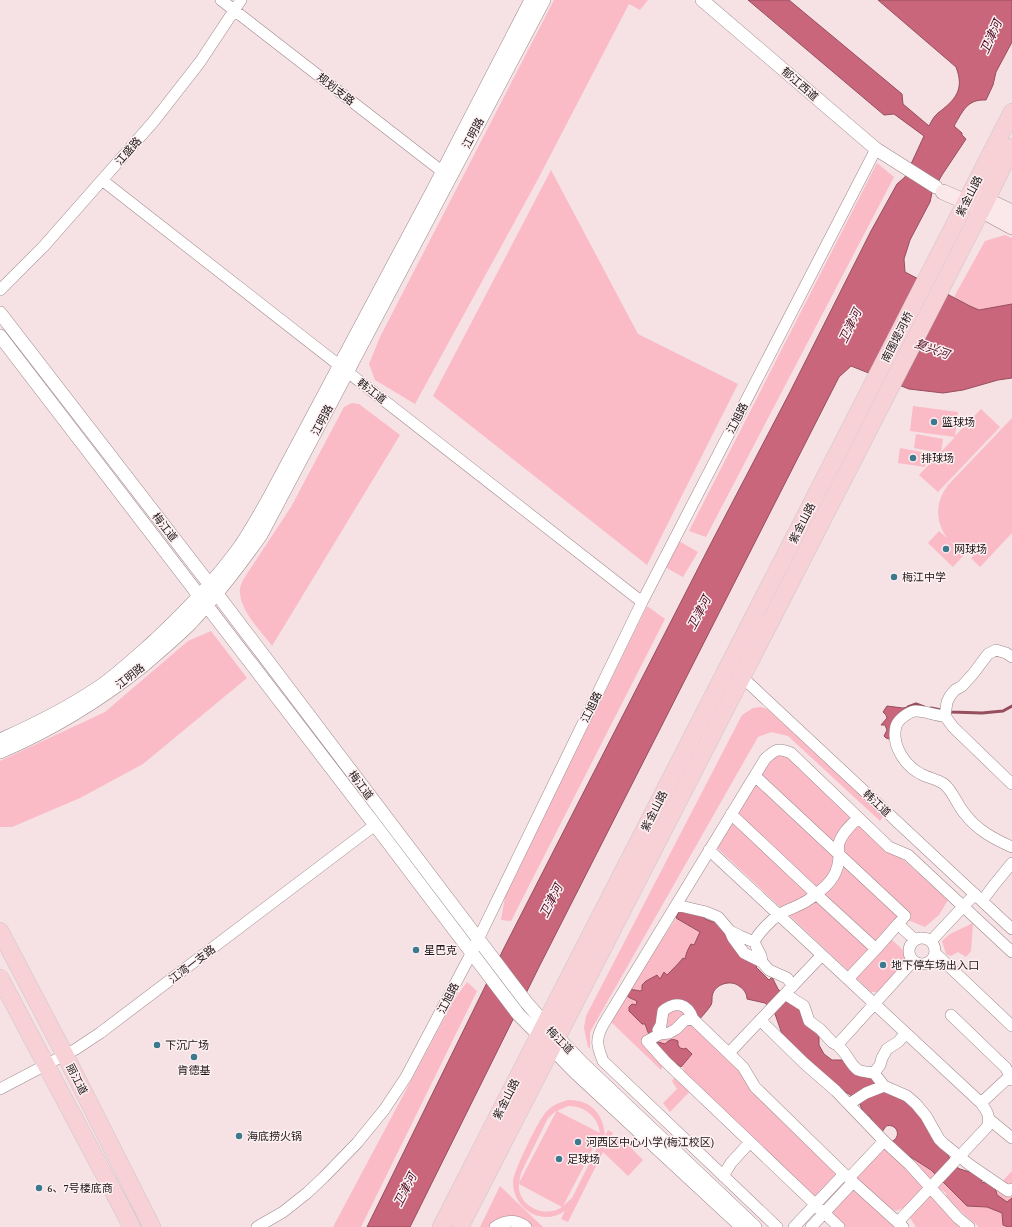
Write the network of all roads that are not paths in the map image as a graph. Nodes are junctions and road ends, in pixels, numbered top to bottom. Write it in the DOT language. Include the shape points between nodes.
graph roads {
  1 [pos="221,0"];
  2 [pos="241,0"];
  3 [pos="531,0"];
  4 [pos="544,0"];
  5 [pos="702,0"];
  6 [pos="234,10"];
  7 [pos="1012,112"];
  8 [pos="1012,147"];
  9 [pos="876,149"];
  10 [pos="446,174"];
  11 [pos="102,180"];
  12 [pos="939,189"];
  13 [pos="968,197"];
  14 [pos="984,204"];
  15 [pos="1012,212"];
  16 [pos="1012,227"];
  17 [pos="934,283"];
  18 [pos="0,290"];
  19 [pos="0,312"];
  20 [pos="0,336"];
  21 [pos="343,368"];
  22 [pos="874,400"];
  23 [pos="213,590"];
  24 [pos="203,600"];
  25 [pos="642,602"];
  26 [pos="1012,658"];
  27 [pos="742,677"];
  28 [pos="945,712"];
  29 [pos="0,740"];
  30 [pos="0,752"];
  31 [pos="755,776"];
  32 [pos="1012,784"];
  33 [pos="731,814"];
  34 [pos="858,818"];
  35 [pos="375,825"];
  36 [pos="1012,847"];
  37 [pos="709,850"];
  38 [pos="839,855"];
  39 [pos="1012,863"];
  40 [pos="816,894"];
  41 [pos="979,898"];
  42 [pos="676,905"];
  43 [pos="963,907"];
  44 [pos="780,915"];
  45 [pos="898,924"];
  46 [pos="1012,929"];
  47 [pos="0,931"];
  48 [pos="730,931"];
  49 [pos="478,939"];
  50 [pos="915,940"];
  51 [pos="931,941"];
  52 [pos="754,942"];
  53 [pos="876,949"];
  54 [pos="472,952"];
  55 [pos="1012,952"];
  56 [pos="935,953"];
  57 [pos="822,955"];
  58 [pos="913,961"];
  59 [pos="762,962"];
  60 [pos="0,978"];
  61 [pos="848,979"];
  62 [pos="793,986"];
  63 [pos="785,994"];
  64 [pos="875,1004"];
  65 [pos="951,1015"];
  66 [pos="693,1019"];
  67 [pos="760,1020"];
  68 [pos="1012,1026"];
  69 [pos="542,1030"];
  70 [pos="906,1033"];
  71 [pos="655,1037"];
  72 [pos="554,1043"];
  73 [pos="838,1045"];
  74 [pos="729,1053"];
  75 [pos="65,1055"];
  76 [pos="46,1065"];
  77 [pos="874,1073"];
  78 [pos="1011,1076"];
  79 [pos="884,1086"];
  80 [pos="0,1089"];
  81 [pos="981,1102"];
  82 [pos="849,1104"];
  83 [pos="990,1120"];
  84 [pos="1012,1138"];
  85 [pos="884,1141"];
  86 [pos="750,1142"];
  87 [pos="957,1159"];
  88 [pos="723,1176"];
  89 [pos="849,1178"];
  90 [pos="934,1183"];
  91 [pos="1012,1189"];
  92 [pos="815,1205"];
  93 [pos="824,1213"];
  94 [pos="151,1225"];
  95 [pos="900,1225"];
  96 [pos="132,1227"];
  97 [pos="257,1227"];
  98 [pos="441,1227"];
  99 [pos="460,1227"];
  100 [pos="495,1227"];
  101 [pos="526,1227"];
  102 [pos="742,1227"];
  103 [pos="755,1227"];
  104 [pos="777,1227"];
  105 [pos="794,1227"];
  106 [pos="811,1227"];
  107 [pos="839,1227"];
  108 [pos="969,1227"];
  1 -- 6 [label="street, 规划支路"];
  2 -- 6 [label="street, 江盛路"];
  3 -- 10 [label="street, 江明路"];
  4 -- 10 [label="street, 江明路"];
  5 -- 9 [label="street, 郁江西道"];
  6 -- 10 [label="street, 规划支路"];
  6 -- 11 [label="street, 江盛路" via="200,62 154,121"];
  7 -- 13 [label="main road, 紫金山路"];
  8 -- 14 [label="main road, 紫金山路"];
  9 -- 12 [label="street, 郁江西道"];
  9 -- 25 [label="street, 江旭路"];
  10 -- 21 [label="street, 江明路"];
  11 -- 18 [label="street, 江盛路" via="44,246"];
  11 -- 21 [label="street, 韩江道"];
  12 -- 13 [label="main road"];
  13 -- 14 [label="main road"];
  13 -- 17 [label="main road, 紫金山路"];
  14 -- 15 [label="main road"];
  14 -- 16 [label="main road"];
  14 -- 17 [label="main road, 紫金山路"];
  17 -- 22 [label="main road, 南围堤河桥"];
  19 -- 23 [label="street, 梅江道"];
  20 -- 24 [label="street, 梅江道"];
  21 -- 23 [label="street, 江明路"];
  21 -- 25 [label="street, 韩江道"];
  22 -- 27 [label="main road, 紫金山路"];
  22 -- 69 [label="main road, 紫金山路"];
  23 -- 24 [label="street, 江明路"];
  23 -- 49 [label="street, 梅江道"];
  24 -- 29 [label="street, 江明路" via="100,686 65,708"];
  24 -- 30 [label="street, 江明路" via="190,624 119,685 43,732"];
  24 -- 35 [label="street, 梅江道"];
  25 -- 49 [label="street, 江旭路"];
  26 -- 28 [label="street" via="996,650 988,654 966,682 950,696"];
  27 -- 41 [label="street, 韩江道"];
  27 -- 72 [label="main road, 紫金山路"];
  28 -- 32 [label="street" via="952,727"];
  28 -- 36 [label="street" via="915,711 898,722 896,748 920,774 949,789 965,814 979,829"];
  31 -- 33 [label="street"];
  31 -- 34 [label="street" via="765,759 776,750 785,750"];
  31 -- 38 [label="street"];
  33 -- 37 [label="street"];
  33 -- 40 [label="street"];
  34 -- 38 [label="street" via="844,833 839,843"];
  34 -- 43 [label="street" via="889,847 908,855"];
  35 -- 54 [label="street, 梅江道"];
  35 -- 75 [label="street, 江湾一支路" via="100,1033"];
  37 -- 42 [label="street"];
  37 -- 44 [label="street"];
  38 -- 40 [label="street" via="837,870 832,879"];
  38 -- 45 [label="street" via="905,916"];
  39 -- 41 [label="street"];
  40 -- 44 [label="street" via="809,901"];
  40 -- 53 [label="street"];
  41 -- 43 [label="street"];
  41 -- 46 [label="street, 韩江道"];
  42 -- 48 [label="street" via="701,910 718,917"];
  42 -- 88 [label="street" via="603,1025 597,1047 603,1061"];
  43 -- 51 [label="street"];
  43 -- 55 [label="street"];
  44 -- 52 [label="street"];
  44 -- 57 [label="street"];
  45 -- 50 [label="street"];
  45 -- 53 [label="street"];
  47 -- 75 [label="main road, 丽江道"];
  48 -- 52 [label="street"];
  48 -- 59 [label="street" via="744,954"];
  49 -- 54 [label="street, 江旭路"];
  49 -- 69 [label="street, 梅江道" via="526,1002"];
  50 -- 51 [label="street" via="923,938"];
  50 -- 58 [label="street" via="911,943 909,951"];
  51 -- 56 [label="street"];
  52 -- 59 [label="street"];
  53 -- 61 [label="street"];
  54 -- 69 [label="street, 梅江道" via="518,1014"];
  54 -- 97 [label="street, 江旭路" via="406,1078 384,1110 357,1143 307,1193 283,1212"];
  56 -- 58 [label="street" via="927,964"];
  56 -- 68 [label="street"];
  57 -- 61 [label="street"];
  57 -- 62 [label="street"];
  58 -- 64 [label="street"];
  59 -- 62 [label="street" via="769,970 787,978"];
  60 -- 76 [label="main road, 丽江道"];
  61 -- 64 [label="street"];
  62 -- 63 [label="street"];
  63 -- 67 [label="street"];
  63 -- 73 [label="street" via="804,1006 809,1021"];
  64 -- 70 [label="street"];
  64 -- 73 [label="street"];
  65 -- 78 [label="street" via="1006,1068"];
  66 -- 71 [label="street" via="685,1020 669,1033"];
  66 -- 71 [label="street" via="691,1012 681,1004 671,1005 664,1011"];
  66 -- 74 [label="street"];
  67 -- 74 [label="street"];
  67 -- 82 [label="street"];
  69 -- 72 [label="street, 梅江道"];
  69 -- 98 [label="main road, 紫金山路"];
  70 -- 77 [label="street" via="887,1049"];
  70 -- 81 [label="street"];
  71 -- 86 [label="street" via="647,1041 664,1061"];
  72 -- 99 [label="main road, 紫金山路"];
  72 -- 102 [label="street, 梅江道"];
  72 -- 103 [label="street, 梅江道" via="582,1062"];
  73 -- 77 [label="street" via="854,1067"];
  74 -- 89 [label="street" via="743,1067 755,1087"];
  75 -- 76 [label="street, 江湾一支路"];
  75 -- 94 [label="main road, 丽江道"];
  76 -- 80 [label="street, 江湾一支路"];
  76 -- 96 [label="main road, 丽江道"];
  77 -- 79 [label="street"];
  78 -- 81 [label="street"];
  79 -- 82 [label="street" via="866,1093"];
  79 -- 87 [label="street" via="907,1096 916,1104 939,1139"];
  81 -- 83 [label="street" via="988,1111"];
  82 -- 85 [label="street"];
  83 -- 84 [label="street"];
  83 -- 87 [label="street" via="987,1127"];
  85 -- 89 [label="street"];
  85 -- 90 [label="street"];
  86 -- 88 [label="street"];
  86 -- 92 [label="street"];
  87 -- 90 [label="street"];
  87 -- 91 [label="street" via="1008,1191"];
  88 -- 104 [label="street"];
  89 -- 92 [label="street"];
  89 -- 93 [label="street"];
  89 -- 95 [label="street"];
  90 -- 95 [label="street"];
  90 -- 108 [label="street" via="958,1218"];
  92 -- 93 [label="street"];
  92 -- 105 [label="street"];
  93 -- 106 [label="street"];
  93 -- 107 [label="street"];
  100 -- 101 [label="street" via="512,1220"];
}
